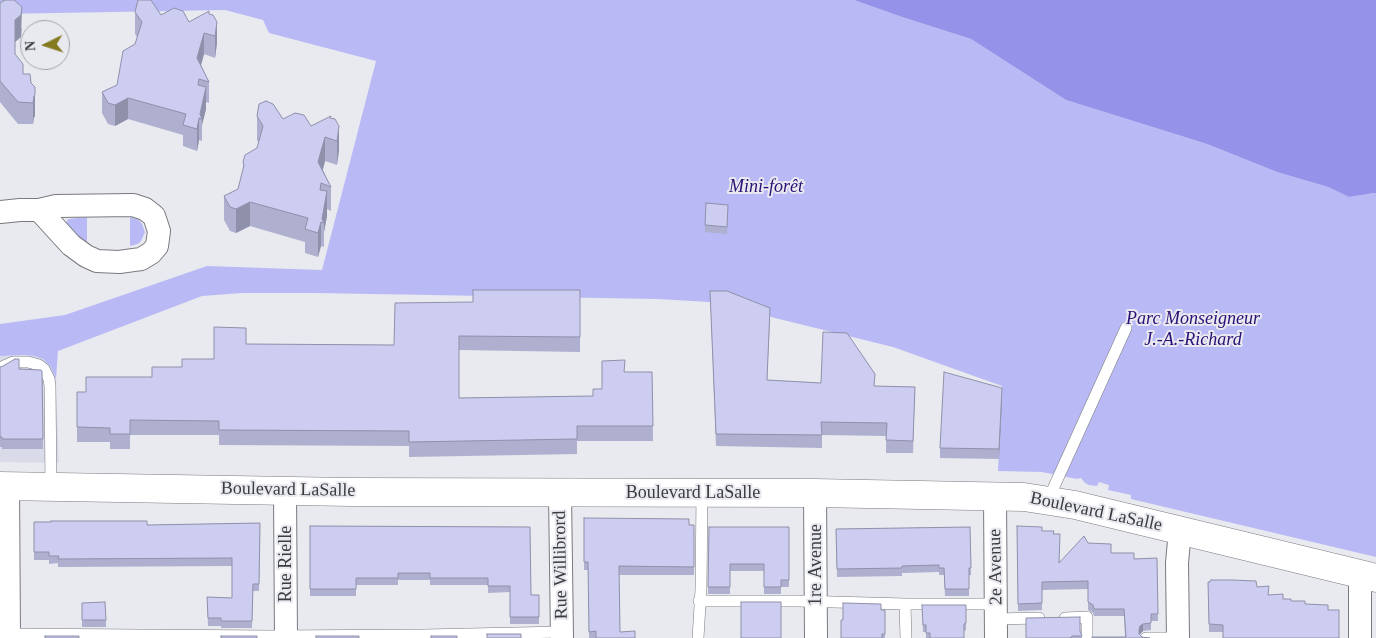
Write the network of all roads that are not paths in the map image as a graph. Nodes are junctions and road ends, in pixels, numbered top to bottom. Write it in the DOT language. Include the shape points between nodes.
graph roads {
  1 [pos="39,210"];
  2 [pos="0,212"];
  3 [pos="1126,328"];
  4 [pos="0,369"];
  5 [pos="4,486"];
  6 [pos="51,486"];
  7 [pos="285,490"];
  8 [pos="560,493"];
  9 [pos="702,493"];
  10 [pos="815,493"];
  11 [pos="995,496"];
  12 [pos="1048,500"];
  13 [pos="1180,530"];
  14 [pos="1368,576"];
  15 [pos="700,601"];
  16 [pos="816,601"];
  17 [pos="906,604"];
  18 [pos="996,620"];
  19 [pos="7,633"];
  20 [pos="562,635"];
  21 [pos="424,636"];
  22 [pos="146,637"];
  23 [pos="286,637"];
  24 [pos="698,638"];
  25 [pos="816,638"];
  26 [pos="906,638"];
  27 [pos="1087,638"];
  28 [pos="1146,638"];
  29 [pos="1178,638"];
  30 [pos="1360,638"];
  1 -- 1 [label="street" via="71,244 97,261 141,259 157,246 159,231 154,216 133,205 56,206"];
  1 -- 2 [label="street"];
  3 -- 12 [label="lane"];
  4 -- 6 [label="lane" via="13,362 39,364 49,379"];
  5 -- 6 [label="main road, Boulevard LaSalle"];
  5 -- 19 [label="street"];
  6 -- 7 [label="main road, Boulevard LaSalle"];
  7 -- 8 [label="main road, Boulevard LaSalle"];
  7 -- 23 [label="street, Rue Rielle"];
  8 -- 9 [label="main road, Boulevard LaSalle"];
  8 -- 20 [label="street, Rue Willibrord"];
  9 -- 10 [label="main road, Boulevard LaSalle"];
  9 -- 15 [label="lane"];
  10 -- 11 [label="main road, Boulevard LaSalle"];
  10 -- 16 [label="street, 1re Avenue"];
  11 -- 12 [label="main road, Boulevard LaSalle"];
  11 -- 18 [label="street, 2e Avenue"];
  12 -- 13 [label="main road, Boulevard LaSalle"];
  13 -- 14 [label="main road, Boulevard LaSalle"];
  13 -- 29 [label="street"];
  14 -- 30 [label="street"];
  15 -- 16 [label="lane"];
  15 -- 24 [label="lane"];
  16 -- 17 [label="lane"];
  16 -- 25 [label="street, 1re Avenue"];
  17 -- 18 [label="lane"];
  17 -- 26 [label="lane"];
  18 -- 27 [label="lane" via="1088,617"];
  19 -- 22 [label="lane"];
  20 -- 21 [label="lane"];
  21 -- 23 [label="lane"];
  22 -- 23 [label="lane"];
  28 -- 29 [label="lane"];
}
